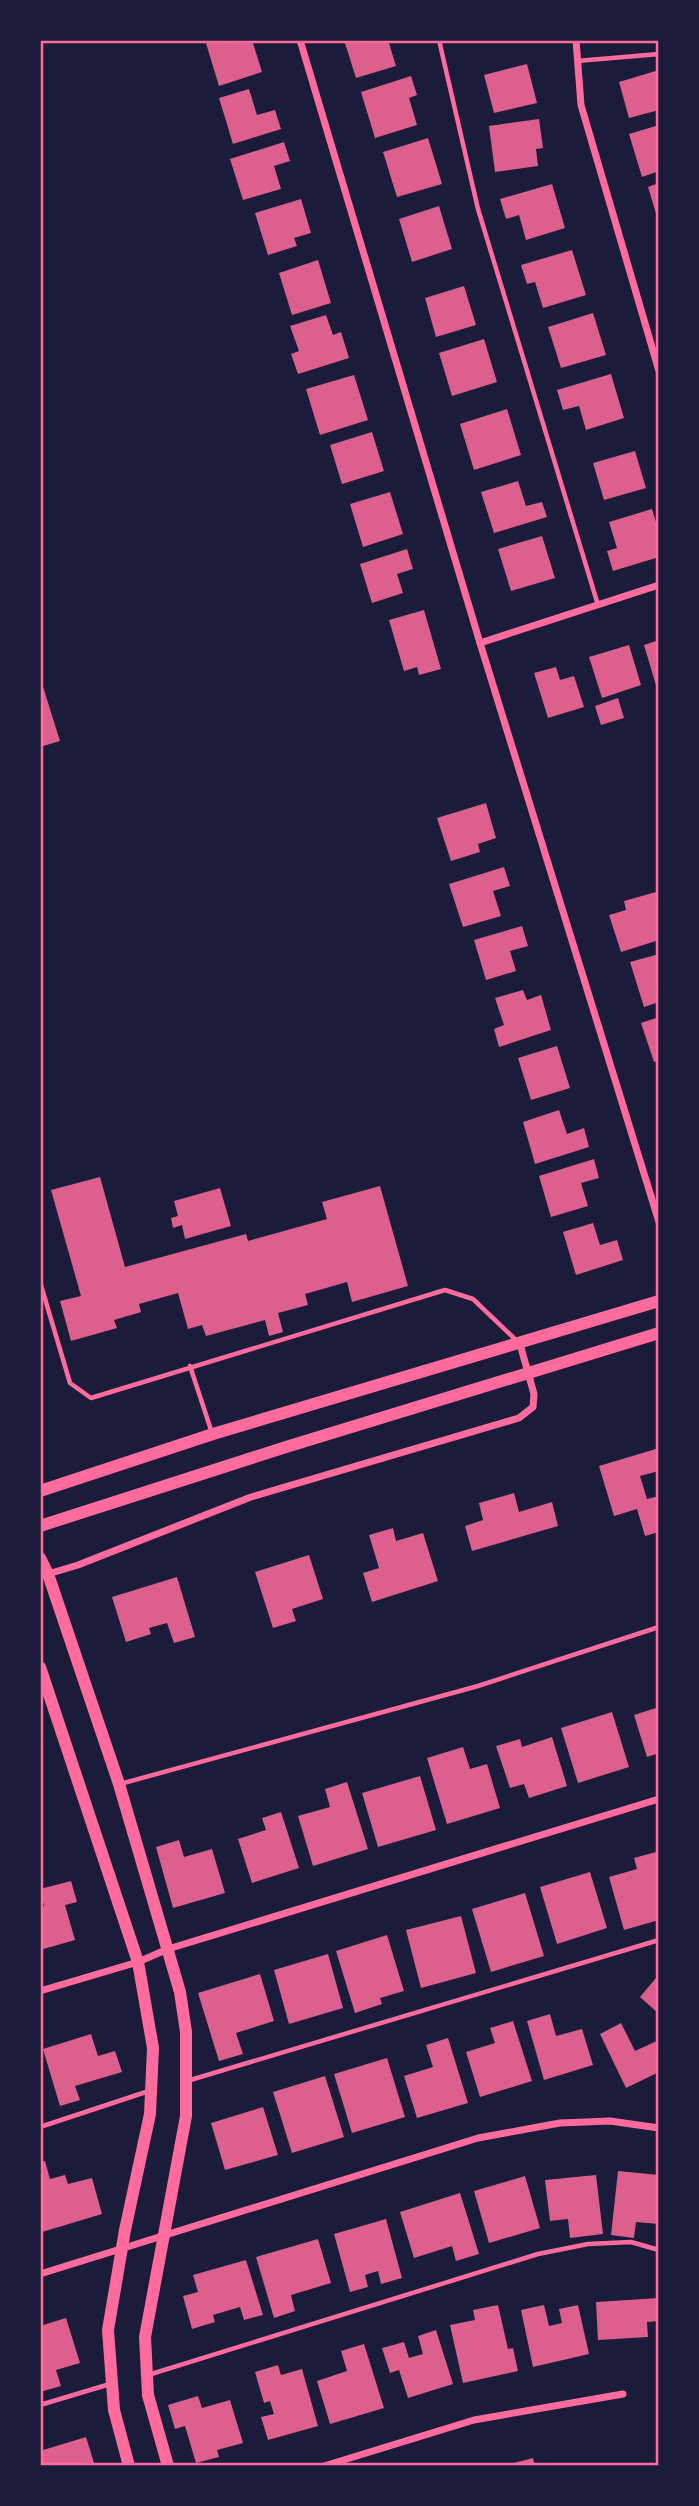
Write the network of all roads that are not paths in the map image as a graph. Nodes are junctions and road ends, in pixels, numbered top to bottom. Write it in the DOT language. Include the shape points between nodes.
graph roads {
  1 [pos="300,40"];
  2 [pos="439,40"];
  3 [pos="576,40"];
  4 [pos="659,54"];
  5 [pos="577,61"];
  6 [pos="659,371"];
  7 [pos="659,585"];
  8 [pos="598,605"];
  9 [pos="480,643"];
  10 [pos="659,1222"];
  11 [pos="40,1282"];
  12 [pos="659,1301"];
  13 [pos="659,1333"];
  14 [pos="520,1344"];
  15 [pos="190,1366"];
  16 [pos="528,1373"];
  17 [pos="213,1434"];
  18 [pos="40,1491"];
  19 [pos="40,1526"];
  20 [pos="40,1558"];
  21 [pos="48,1574"];
  22 [pos="659,1627"];
  23 [pos="40,1667"];
  24 [pos="119,1784"];
  25 [pos="659,1799"];
  26 [pos="659,1940"];
  27 [pos="168,1949"];
  28 [pos="138,1962"];
  29 [pos="40,1991"];
  30 [pos="187,2081"];
  31 [pos="150,2091"];
  32 [pos="40,2127"];
  33 [pos="659,2128"];
  34 [pos="164,2234"];
  35 [pos="122,2249"];
  36 [pos="659,2250"];
  37 [pos="40,2274"];
  38 [pos="146,2375"];
  39 [pos="111,2383"];
  40 [pos="623,2394"];
  41 [pos="40,2405"];
  42 [pos="129,2466"];
  43 [pos="168,2466"];
  44 [pos="324,2466"];
  1 -- 9 [label="street"];
  2 -- 8 [label="lane" via="478,209"];
  3 -- 5 [label="street"];
  4 -- 5 [label="lane"];
  5 -- 6 [label="street" via="580,105"];
  7 -- 8 [label="street"];
  8 -- 9 [label="street"];
  9 -- 10 [label="street"];
  11 -- 15 [label="lane" via="70,1383 91,1398"];
  12 -- 14 [label="street"];
  13 -- 16 [label="street"];
  14 -- 15 [label="lane" via="473,1298 445,1290"];
  14 -- 16 [label="street"];
  14 -- 17 [label="street"];
  15 -- 17 [label="lane"];
  16 -- 19 [label="street"];
  16 -- 21 [label="street" via="533,1407 519,1418 251,1497"];
  17 -- 18 [label="street"];
  20 -- 21 [label="street"];
  21 -- 24 [label="street"];
  22 -- 24 [label="lane" via="478,1686"];
  23 -- 28 [label="street"];
  24 -- 27 [label="street"];
  25 -- 27 [label="street"];
  26 -- 30 [label="lane"];
  27 -- 28 [label="street"];
  27 -- 30 [label="street" via="186,2032"];
  28 -- 29 [label="street"];
  28 -- 31 [label="street" via="153,2048"];
  30 -- 34 [label="street" via="186,2116"];
  31 -- 32 [label="lane"];
  31 -- 35 [label="street" via="150,2114"];
  33 -- 34 [label="street" via="610,2121 560,2123 478,2138"];
  34 -- 35 [label="street"];
  34 -- 38 [label="street" via="145,2337"];
  35 -- 37 [label="street"];
  35 -- 39 [label="street" via="108,2330"];
  36 -- 38 [label="lane" via="620,2242 538,2254"];
  38 -- 43 [label="street"];
  39 -- 41 [label="lane"];
  39 -- 42 [label="street"];
  40 -- 44 [label="street" via="474,2420"];
}
